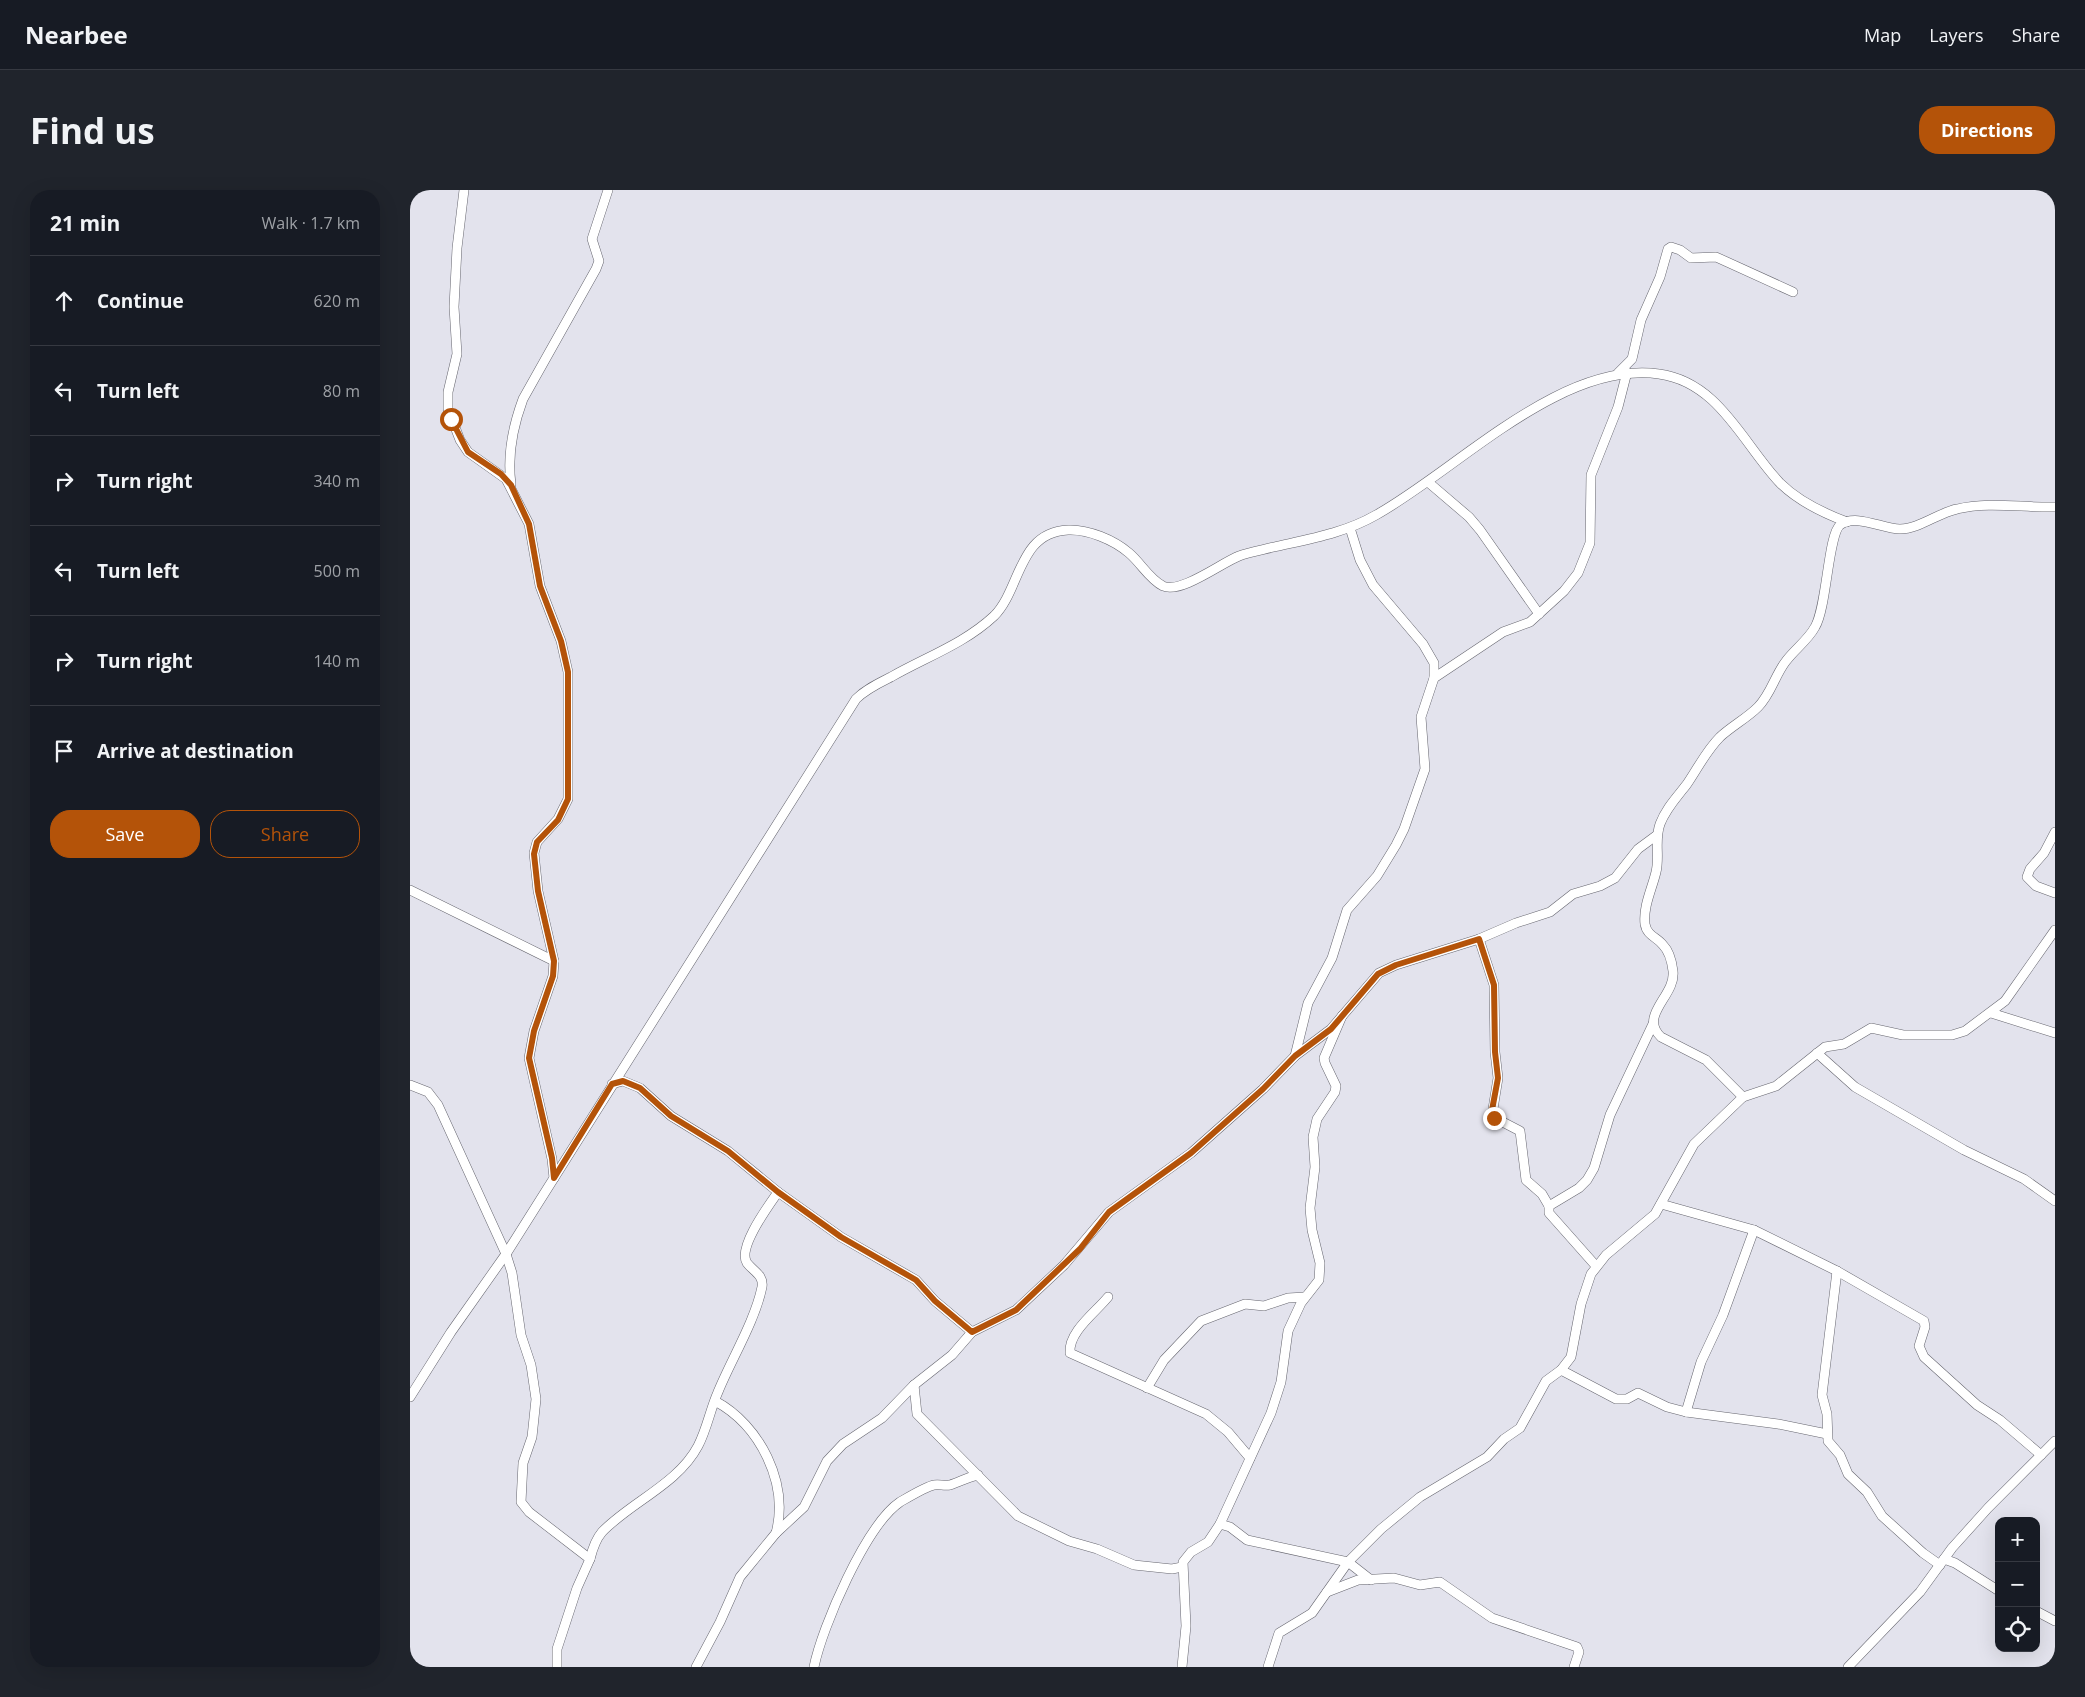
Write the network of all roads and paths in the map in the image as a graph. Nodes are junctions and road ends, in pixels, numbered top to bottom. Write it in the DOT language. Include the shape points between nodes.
graph roads {
  1 [pos="464,190"];
  2 [pos="608,190"];
  3 [pos="1793,292"];
  4 [pos="1628,372"];
  5 [pos="1618,373"];
  6 [pos="1428,482"];
  7 [pos="511,485"];
  8 [pos="2055,507"];
  9 [pos="1847,522"];
  10 [pos="1350,528"];
  11 [pos="1539,614"];
  12 [pos="1434,678"];
  13 [pos="2055,832"];
  14 [pos="1657,835"];
  15 [pos="410,890"];
  16 [pos="2055,893"];
  17 [pos="2055,930"];
  18 [pos="1479,939"];
  19 [pos="554,961"];
  20 [pos="1991,1013"];
  21 [pos="1342,1016"];
  22 [pos="1653,1024"];
  23 [pos="2055,1033"];
  24 [pos="1817,1053"];
  25 [pos="1295,1056"];
  26 [pos="612,1084"];
  27 [pos="410,1085"];
  28 [pos="1743,1097"];
  29 [pos="554,1178"];
  30 [pos="778,1192"];
  31 [pos="2055,1201"];
  32 [pos="1661,1204"];
  33 [pos="1549,1206"];
  34 [pos="1754,1230"];
  35 [pos="506,1254"];
  36 [pos="1596,1266"];
  37 [pos="1837,1271"];
  38 [pos="1108,1297"];
  39 [pos="1305,1297"];
  40 [pos="972,1332"];
  41 [pos="1561,1370"];
  42 [pos="914,1385"];
  43 [pos="1147,1388"];
  44 [pos="410,1397"];
  45 [pos="715,1401"];
  46 [pos="1686,1412"];
  47 [pos="1827,1434"];
  48 [pos="2055,1441"];
  49 [pos="2041,1455"];
  50 [pos="1250,1458"];
  51 [pos="978,1475"];
  52 [pos="1220,1524"];
  53 [pos="776,1533"];
  54 [pos="590,1560"];
  55 [pos="1348,1562"];
  56 [pos="1942,1562"];
  57 [pos="1182,1567"];
  58 [pos="1370,1580"];
  59 [pos="1995,1588"];
  60 [pos="1325,1593"];
  61 [pos="2040,1613"];
  62 [pos="2055,1621"];
  63 [pos="557,1667"];
  64 [pos="696,1667"];
  65 [pos="814,1667"];
  66 [pos="1182,1667"];
  67 [pos="1268,1667"];
  68 [pos="1574,1667"];
  69 [pos="1848,1667"];
  1 -- 7 [label="street" via="456,248 454,307 457,354 448,392 448,409 468,452 501,474"];
  2 -- 7 [label="street" via="592,239 599,261 596,269 517,415 510,454"];
  3 -- 5 [label="street" via="1716,256 1691,258 1671,247 1641,320 1632,359"];
  4 -- 5 [label="street"];
  4 -- 9 [label="street" via="1672,376 1696,388 1725,413 1785,487 1813,507"];
  4 -- 11 [label="street" via="1624,392 1591,475 1590,543 1586,558 1564,591"];
  5 -- 6 [label="street" via="1573,389 1537,407"];
  6 -- 10 [label="street" via="1376,516"];
  6 -- 11 [label="street" via="1480,530"];
  7 -- 19 [label="street" via="529,524 540,586 561,641 568,672 568,799 558,820 537,842 534,854 538,891"];
  8 -- 9 [label="street" via="1970,506 1900,529"];
  9 -- 14 [label="street" via="1833,536 1824,598 1814,629 1786,661 1758,707 1711,747 1668,807"];
  10 -- 12 [label="street" via="1360,560 1373,585 1432,658"];
  10 -- 26 [label="street" via="1240,555 1188,583 1170,588 1153,579 1129,553 1100,537 1066,530 1040,541 1026,554 1002,606 982,626 856,699"];
  11 -- 12 [label="street" via="1522,626 1502,632"];
  12 -- 25 [label="street" via="1421,717 1426,768 1422,781 1404,829 1386,863 1347,910 1332,958 1308,1003"];
  13 -- 16 [label="street" via="2028,877 2036,886"];
  14 -- 18 [label="street" via="1638,849 1621,872 1608,882 1573,894 1550,912"];
  14 -- 22 [label="street" via="1657,864 1648,898 1646,926 1651,936 1667,950 1673,978"];
  15 -- 19 [label="street"];
  17 -- 20 [label="street" via="2005,1001"];
  18 -- 21 [label="street" via="1383,971 1370,981"];
  18 -- 33 [label="street" via="1494,985 1498,1078 1492,1114 1520,1131 1526,1180 1542,1194"];
  19 -- 29 [label="street" via="553,976 534,1031 529,1058"];
  20 -- 23 [label="street"];
  20 -- 24 [label="street" via="1958,1034 1903,1035 1871,1028 1844,1044 1826,1047"];
  21 -- 25 [label="street" via="1331,1029"];
  21 -- 39 [label="street" via="1324,1058 1336,1086 1335,1092 1322,1110 1313,1138 1315,1167 1310,1208 1320,1276"];
  22 -- 28 [label="street" via="1661,1037 1706,1060"];
  22 -- 33 [label="street" via="1610,1115 1594,1168 1579,1188"];
  24 -- 28 [label="street" via="1776,1086"];
  24 -- 31 [label="street" via="1864,1092 1964,1150 2024,1179"];
  25 -- 40 [label="street" via="1191,1153 1109,1212 1080,1249 1016,1310"];
  26 -- 29 [label="street"];
  26 -- 30 [label="street" via="623,1081 640,1088 671,1116 728,1151"];
  27 -- 35 [label="street" via="428,1092 438,1105"];
  28 -- 32 [label="street" via="1694,1144"];
  29 -- 35 [label="street"];
  30 -- 40 [label="street" via="841,1237 916,1280"];
  30 -- 45 [label="street" via="745,1251 747,1262 760,1276 762,1285"];
  32 -- 34 [label="street"];
  32 -- 36 [label="street" via="1649,1220"];
  33 -- 36 [label="street" via="1549,1213"];
  34 -- 37 [label="street"];
  34 -- 46 [label="street" via="1701,1362"];
  35 -- 44 [label="street"];
  35 -- 54 [label="street" via="536,1399 532,1437 523,1463 521,1502 529,1512"];
  36 -- 41 [label="street" via="1585,1289 1571,1357"];
  37 -- 47 [label="street" via="1822,1396 1827,1414"];
  37 -- 49 [label="street" via="1924,1321 1919,1346 1924,1357 1977,1406 2000,1420"];
  38 -- 43 [label="street" via="1078,1331 1070,1354"];
  39 -- 43 [label="street" via="1288,1298 1264,1306 1245,1304 1200,1320 1164,1360"];
  39 -- 50 [label="street" via="1288,1331 1280,1382 1268,1420"];
  40 -- 42 [label="street" via="952,1355"];
  41 -- 46 [label="street" via="1616,1399 1627,1399 1638,1393"];
  41 -- 55 [label="street" via="1546,1381 1520,1428 1487,1457 1420,1497"];
  42 -- 51 [label="street" via="917,1414"];
  42 -- 53 [label="street" via="882,1418 852,1436 834,1453 821,1471 804,1507"];
  43 -- 50 [label="street" via="1206,1414 1228,1432"];
  45 -- 53 [label="street" via="742,1421 770,1463 780,1496"];
  45 -- 54 [label="street" via="692,1456 660,1487 603,1532"];
  46 -- 47 [label="street"];
  47 -- 56 [label="street" via="1828,1441 1840,1454 1844,1468 1867,1492 1882,1516 1924,1553"];
  48 -- 49 [label="street"];
  49 -- 56 [label="street" via="1988,1508"];
  50 -- 52 [label="street"];
  51 -- 57 [label="street" via="1012,1512 1069,1541 1134,1565"];
  51 -- 65 [label="street" via="949,1485 930,1487 893,1509 872,1535 856,1563 834,1609"];
  52 -- 55 [label="street" via="1230,1527 1247,1540"];
  52 -- 57 [label="street" via="1208,1542 1186,1557"];
  53 -- 64 [label="street" via="740,1577"];
  54 -- 63 [label="street" via="577,1588 558,1649"];
  55 -- 58 [label="street"];
  55 -- 60 [label="street"];
  56 -- 59 [label="street" via="1955,1563"];
  56 -- 69 [label="street" via="1920,1592"];
  57 -- 66 [label="street" via="1186,1610"];
  58 -- 60 [label="street" via="1351,1582"];
  58 -- 68 [label="street" via="1394,1578 1420,1585 1440,1582 1492,1618 1577,1646 1579,1652"];
  60 -- 67 [label="street" via="1308,1617 1279,1633"];
  61 -- 62 [label="street"];
}
